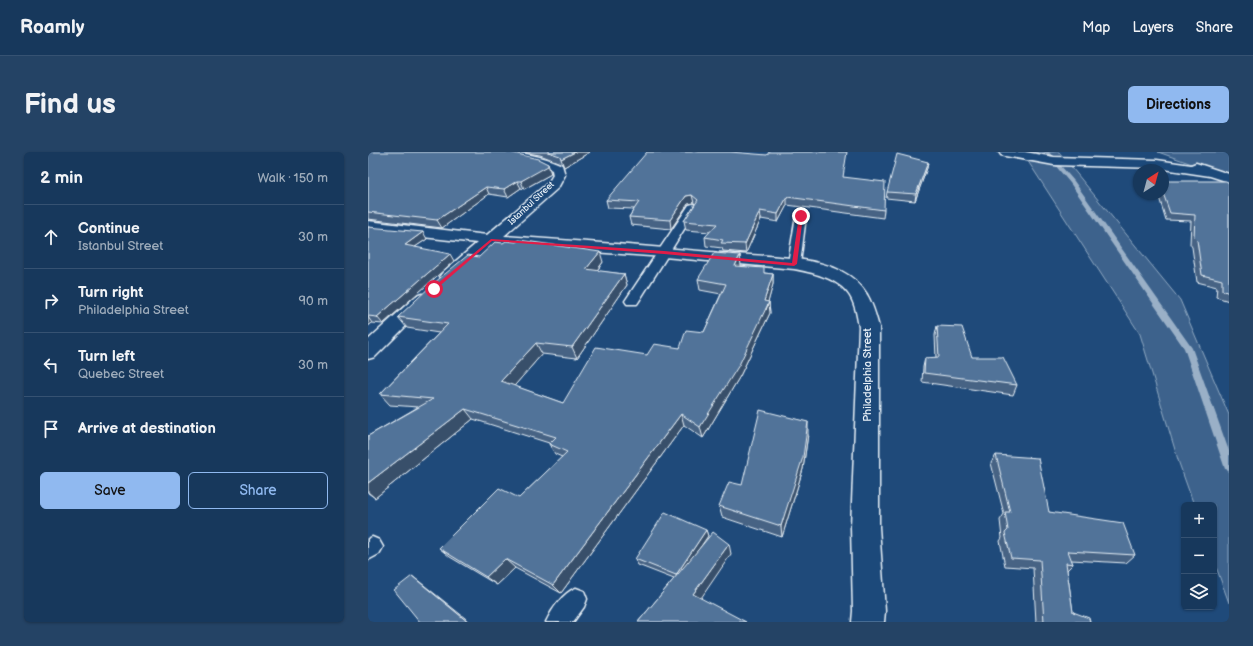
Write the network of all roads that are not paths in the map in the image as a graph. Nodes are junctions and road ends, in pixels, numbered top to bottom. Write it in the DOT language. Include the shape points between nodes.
graph roads {
  1 [pos="506,152"];
  2 [pos="1006,152"];
  3 [pos="1154,152"];
  4 [pos="1210,172"];
  5 [pos="1229,178"];
  6 [pos="693,207"];
  7 [pos="801,216"];
  8 [pos="368,226"];
  9 [pos="491,240"];
  10 [pos="664,252"];
  11 [pos="794,264"];
  12 [pos="632,301"];
  13 [pos="368,352"];
  14 [pos="576,599"];
  15 [pos="558,622"];
  16 [pos="868,622"];
  1 -- 9 [label="street, Istanbul Street" via="545,162 558,168 559,175 553,184"];
  2 -- 4 [label="street" via="1054,161 1157,164"];
  3 -- 4 [label="street"];
  4 -- 5 [label="street"];
  6 -- 10 [label="lane"];
  7 -- 11 [label="lane"];
  8 -- 9 [label="street, Philadelphia Street"];
  9 -- 10 [label="street, Philadelphia Street"];
  9 -- 13 [label="street, Istanbul Street" via="436,286"];
  10 -- 11 [label="street, Philadelphia Street"];
  10 -- 12 [label="lane"];
  11 -- 16 [label="street, Philadelphia Street" via="835,275 855,289 865,310 869,328 865,527"];
  14 -- 15 [label="lane"];
}
